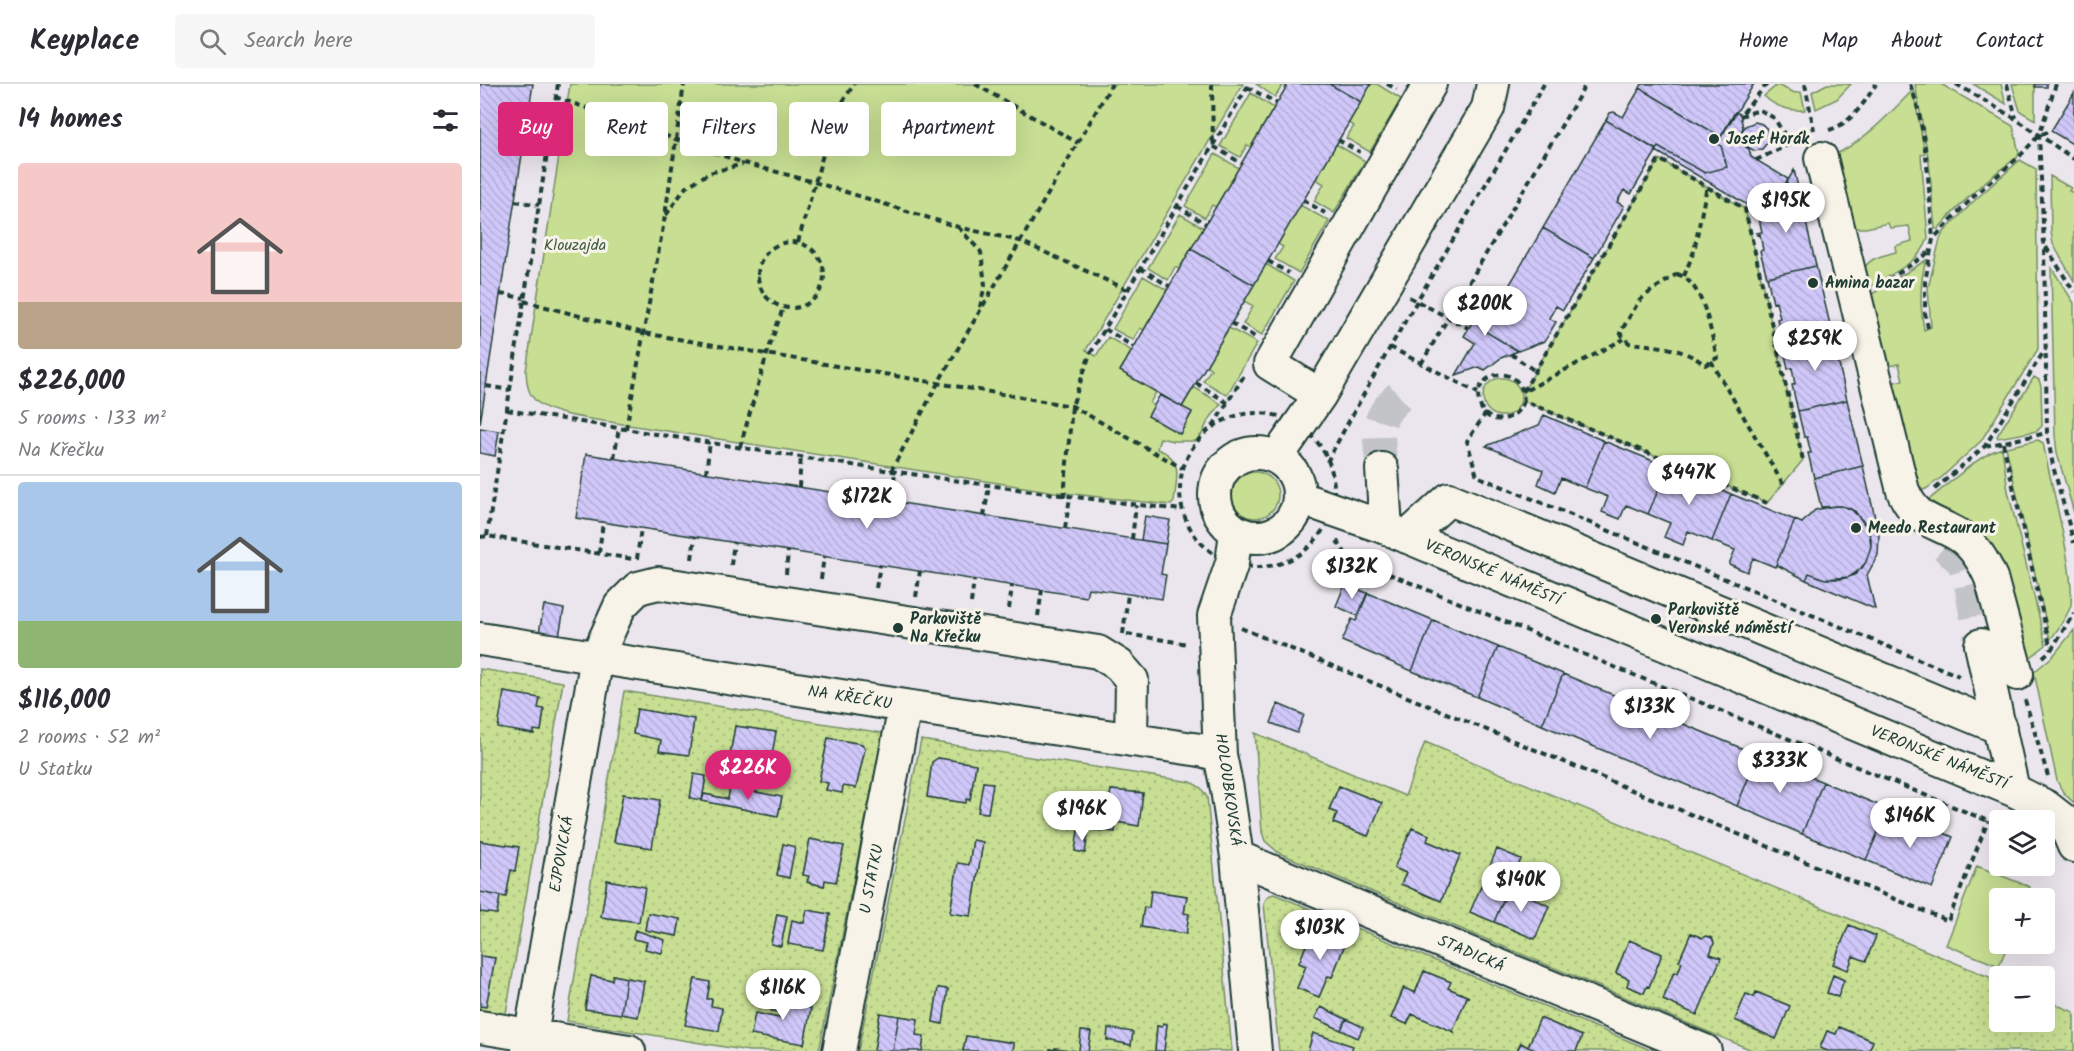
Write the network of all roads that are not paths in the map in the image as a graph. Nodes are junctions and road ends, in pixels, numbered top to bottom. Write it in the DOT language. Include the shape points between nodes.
graph roads {
  1 [pos="1430,84"];
  2 [pos="1493,84"];
  3 [pos="1821,158"];
  4 [pos="1320,395"];
  5 [pos="1277,457"];
  6 [pos="1382,470"];
  7 [pos="1300,498"];
  8 [pos="1236,532"];
  9 [pos="1396,533"];
  10 [pos="480,639"];
  11 [pos="1981,645"];
  12 [pos="597,657"];
  13 [pos="2017,674"];
  14 [pos="905,706"];
  15 [pos="2000,728"];
  16 [pos="1131,740"];
  17 [pos="1220,755"];
  18 [pos="2013,790"];
  19 [pos="2074,846"];
  20 [pos="1237,856"];
  21 [pos="480,1027"];
  22 [pos="529,1044"];
  23 [pos="628,1051"];
  24 [pos="839,1051"];
  25 [pos="1255,1051"];
  26 [pos="1705,1051"];
  1 -- 4 [label="street" via="1270,364"];
  2 -- 4 [label="street" via="1488,108"];
  3 -- 13 [label="street" via="1903,491 1910,507 1920,516 1962,537 1985,564"];
  4 -- 5 [label="street"];
  5 -- 7 [label="street" via="1294,474"];
  5 -- 8 [label="street" via="1248,453 1235,458 1220,474 1214,495 1217,510"];
  6 -- 9 [label="street"];
  7 -- 8 [label="street" via="1288,524 1277,532 1250,537"];
  7 -- 9 [label="street, VERONSKÉ NÁMĚSTÍ" via="1328,517"];
  8 -- 17 [label="street, HOLOUBKOVSKÁ" via="1246,568 1214,616"];
  9 -- 15 [label="street, VERONSKÉ NÁMĚSTÍ" via="1449,499"];
  9 -- 18 [label="street, VERONSKÉ NÁMĚSTÍ"];
  10 -- 12 [label="street, NA KŘEČKU"];
  11 -- 15 [label="street"];
  12 -- 14 [label="street, NA KŘEČKU"];
  12 -- 16 [label="street, EJPOVICKÁ" via="620,606 638,588 658,583 1098,652 1119,665 1132,680"];
  12 -- 22 [label="street, EJPOVICKÁ"];
  14 -- 16 [label="street, NA KŘEČKU"];
  14 -- 24 [label="street, U STATKU"];
  15 -- 18 [label="street, VERONSKÉ NÁMĚSTÍ"];
  16 -- 17 [label="street, NA KŘEČKU"];
  17 -- 20 [label="street, HOLOUBKOVSKÁ"];
  18 -- 19 [label="street" via="2063,820"];
  20 -- 25 [label="street, HOLOUBKOVSKÁ"];
  20 -- 26 [label="street, STADICKÁ"];
  21 -- 22 [label="street"];
  22 -- 23 [label="street"];
}
